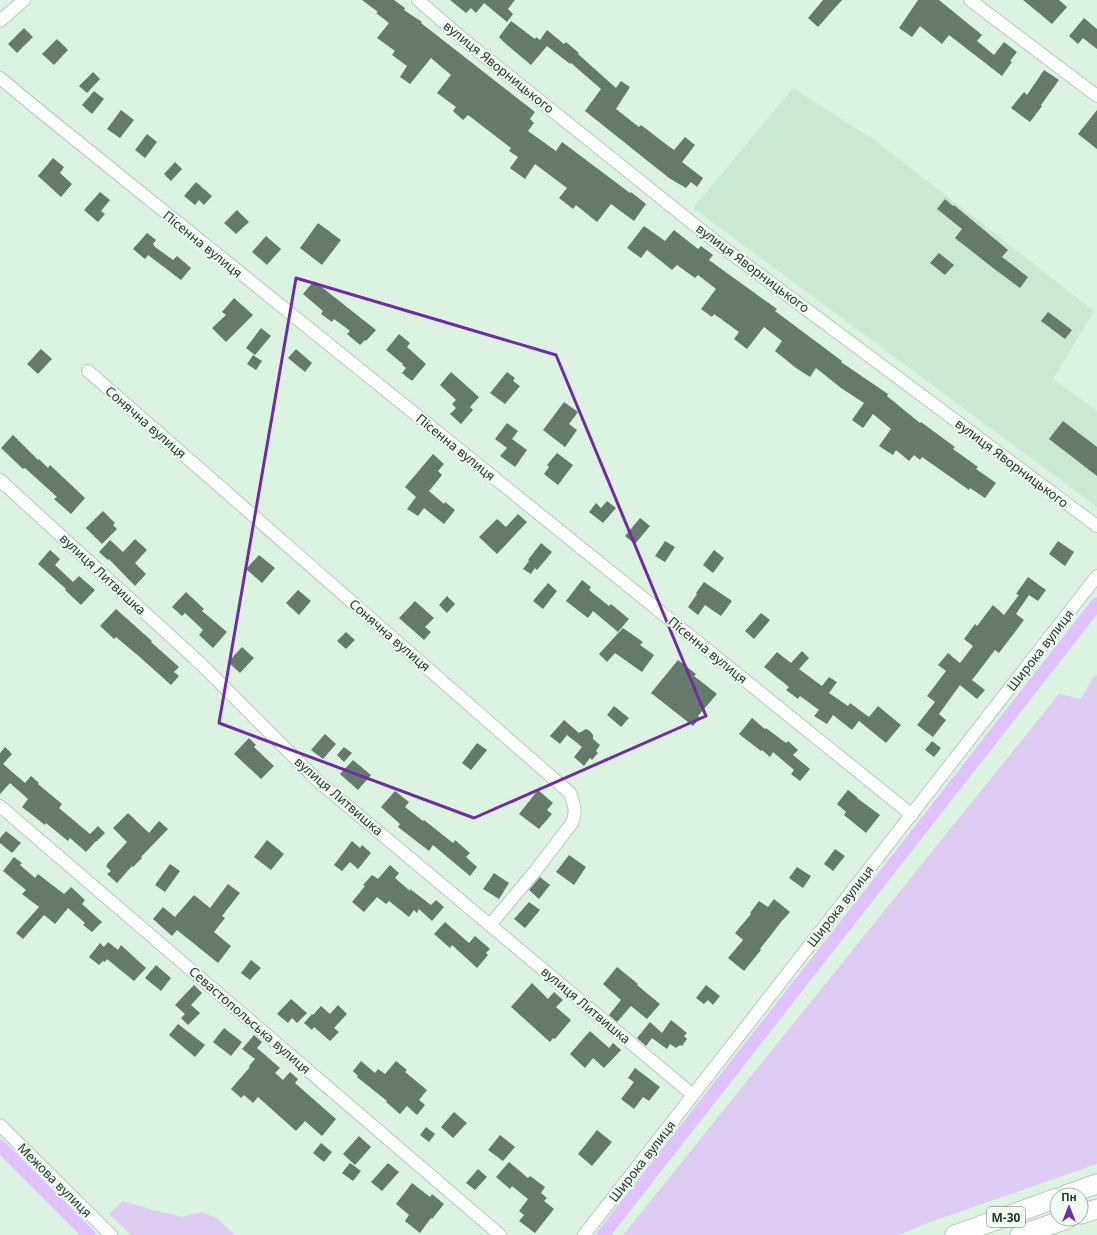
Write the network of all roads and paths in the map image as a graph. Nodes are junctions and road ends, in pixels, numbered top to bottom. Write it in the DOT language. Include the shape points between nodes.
graph roads {
  1 [pos="24,0"];
  2 [pos="418,0"];
  3 [pos="970,0"];
  4 [pos="0,21"];
  5 [pos="0,78"];
  6 [pos="1097,96"];
  7 [pos="88,371"];
  8 [pos="0,480"];
  9 [pos="1097,526"];
  10 [pos="1097,576"];
  11 [pos="0,806"];
  12 [pos="912,815"];
  13 [pos="490,925"];
  14 [pos="693,1095"];
  15 [pos="0,1125"];
  16 [pos="1049,1201"];
  17 [pos="1049,1225"];
  18 [pos="111,1235"];
  19 [pos="500,1235"];
  20 [pos="584,1235"];
  21 [pos="955,1235"];
  22 [pos="1020,1235"];
  1 -- 4 [label="street"];
  2 -- 9 [label="street, вулиця Яворницького" via="716,242"];
  3 -- 6 [label="street"];
  5 -- 12 [label="street, Пісенна вулиця"];
  7 -- 13 [label="street, Сонячна вулиця" via="570,793 575,806 572,823"];
  8 -- 13 [label="street, вулиця Литвишка" via="202,665 319,782"];
  10 -- 12 [label="street, Широка вулиця"];
  11 -- 19 [label="street, Севастопольська вулиця"];
  12 -- 14 [label="street, Широка вулиця"];
  13 -- 14 [label="street, вулиця Литвишка"];
  14 -- 20 [label="street, Широка вулиця"];
  15 -- 18 [label="street, Межова вулиця"];
  16 -- 21 [label="highway, М-30"];
  17 -- 22 [label="highway, М-30"];
}
